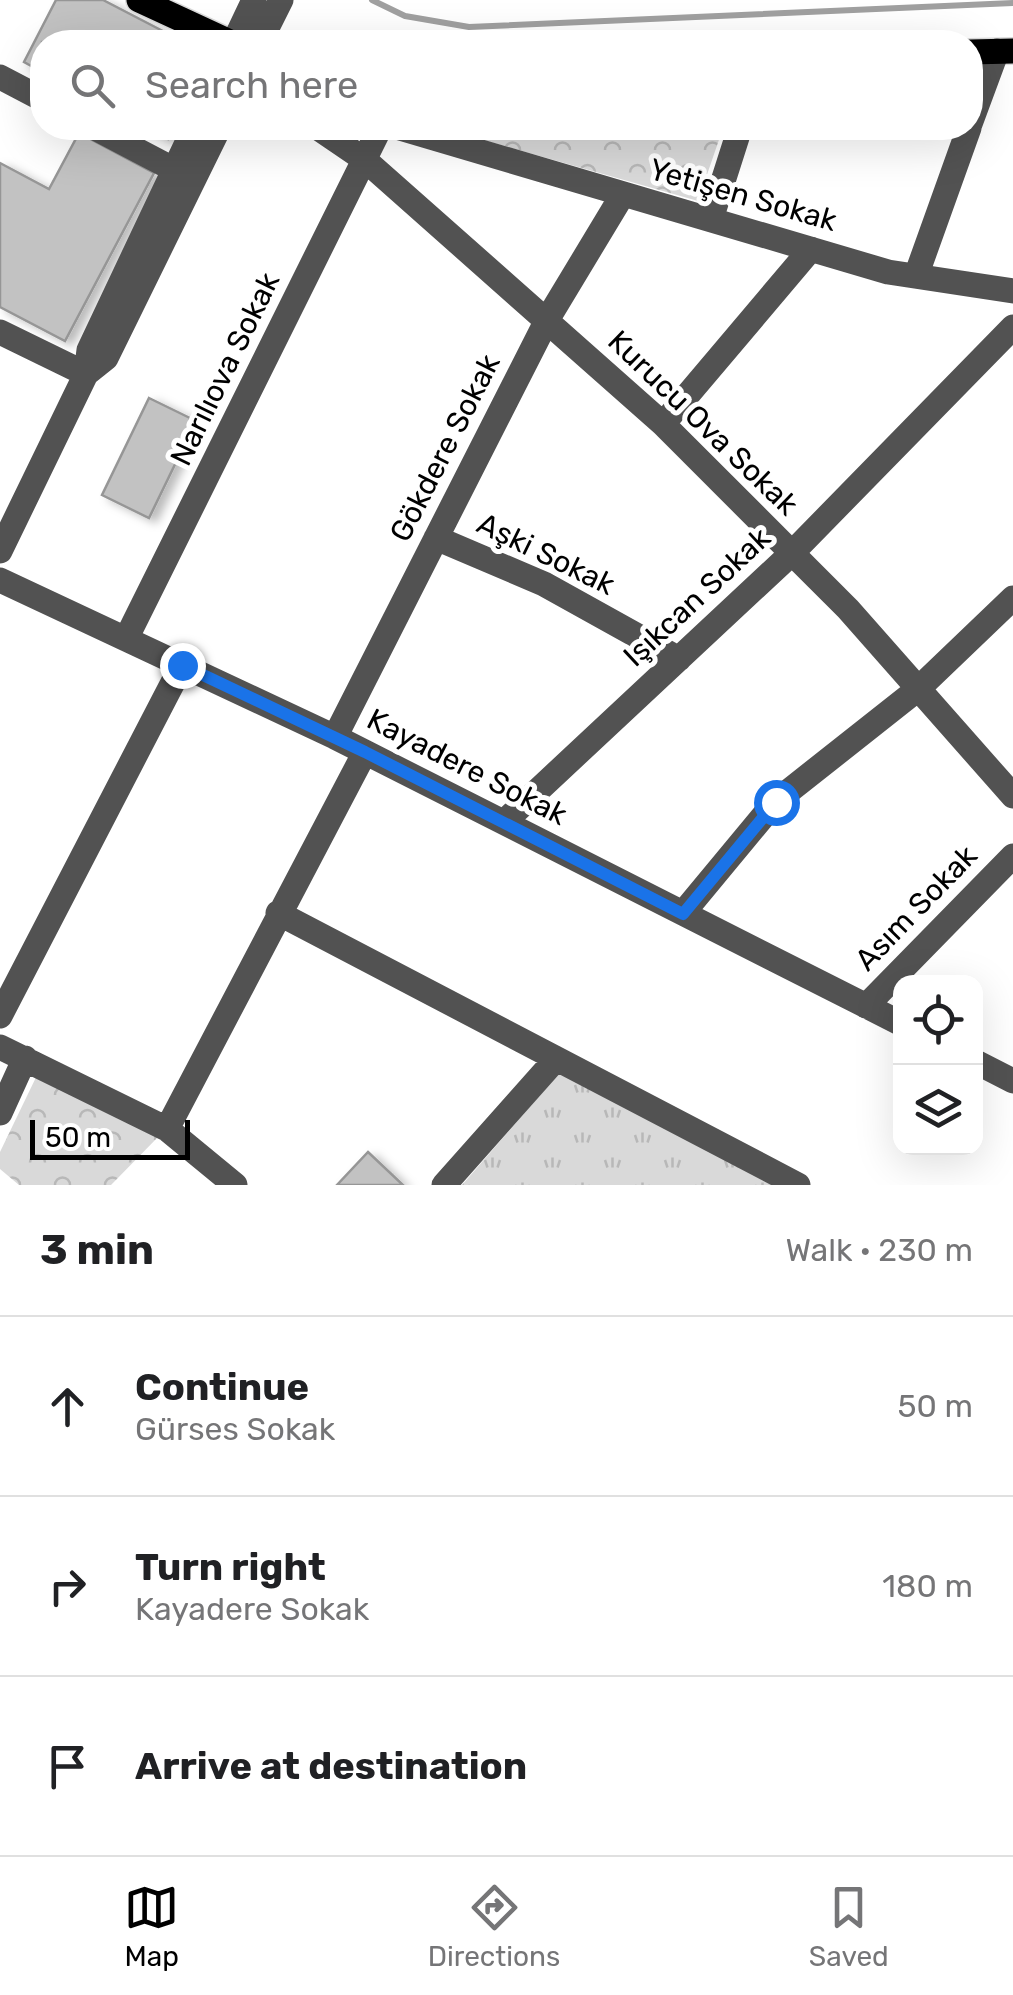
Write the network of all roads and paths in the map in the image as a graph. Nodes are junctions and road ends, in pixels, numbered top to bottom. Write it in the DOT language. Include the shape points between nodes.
graph roads {
  1 [pos="140,0"];
  2 [pos="254,0"];
  3 [pos="280,0"];
  4 [pos="206,30"];
  5 [pos="238,30"];
  6 [pos="266,30"];
  7 [pos="993,51"];
  8 [pos="0,76"];
  9 [pos="983,84"];
  10 [pos="30,92"];
  11 [pos="118,140"];
  12 [pos="201,140"];
  13 [pos="204,140"];
  14 [pos="336,140"];
  15 [pos="374,140"];
  16 [pos="440,140"];
  17 [pos="736,140"];
  18 [pos="965,140"];
  19 [pos="365,160"];
  20 [pos="175,170"];
  21 [pos="622,194"];
  22 [pos="710,219"];
  23 [pos="812,249"];
  24 [pos="916,276"];
  25 [pos="1013,291"];
  26 [pos="547,320"];
  27 [pos="1013,327"];
  28 [pos="0,332"];
  29 [pos="86,374"];
  30 [pos="663,424"];
  31 [pos="436,538"];
  32 [pos="0,550"];
  33 [pos="791,554"];
  34 [pos="0,580"];
  35 [pos="1013,598"];
  36 [pos="126,639"];
  37 [pos="679,659"];
  38 [pos="182,665"];
  39 [pos="918,688"];
  40 [pos="336,737"];
  41 [pos="365,752"];
  42 [pos="1013,796"];
  43 [pos="504,822"];
  44 [pos="1013,856"];
  45 [pos="278,913"];
  46 [pos="683,914"];
  47 [pos="866,1006"];
  48 [pos="0,1016"];
  49 [pos="893,1020"];
  50 [pos="0,1048"];
  51 [pos="24,1058"];
  52 [pos="556,1058"];
  53 [pos="982,1065"];
  54 [pos="1013,1080"];
  55 [pos="0,1114"];
  56 [pos="167,1129"];
  57 [pos="235,1185"];
  58 [pos="444,1185"];
  59 [pos="798,1185"];
  1 -- 4 [label="main road"];
  2 -- 5 [label="street"];
  3 -- 6 [label="street"];
  7 -- 9 [label="street"];
  8 -- 10 [label="street"];
  11 -- 20 [label="street"];
  12 -- 20 [label="street"];
  13 -- 29 [label="street" via="106,358"];
  14 -- 19 [label="street, Kurucu Ova Sokak"];
  15 -- 19 [label="street, Narılıova Sokak"];
  16 -- 21 [label="street, Yetişen Sokak"];
  17 -- 22 [label="street"];
  18 -- 24 [label="street"];
  19 -- 26 [label="street, Kurucu Ova Sokak"];
  19 -- 36 [label="street, Narılıova Sokak"];
  20 -- 29 [label="street" via="89,350"];
  21 -- 22 [label="street, Yetişen Sokak"];
  21 -- 26 [label="street, Gökdere Sokak"];
  22 -- 23 [label="street, Yetişen Sokak"];
  23 -- 24 [label="street, Yetişen Sokak"];
  23 -- 30 [label="street"];
  24 -- 25 [label="street, Yetişen Sokak"];
  26 -- 30 [label="street, Kurucu Ova Sokak"];
  26 -- 31 [label="street, Gökdere Sokak"];
  27 -- 33 [label="street, Işıkcan Sokak"];
  28 -- 29 [label="street"];
  29 -- 32 [label="street"];
  30 -- 33 [label="street, Kurucu Ova Sokak"];
  31 -- 37 [label="street, Aşki Sokak" via="544,584"];
  31 -- 40 [label="street, Gökdere Sokak"];
  33 -- 37 [label="street, Işıkcan Sokak"];
  33 -- 39 [label="street, Kurucu Ova Sokak"];
  34 -- 36 [label="street, Kayadere Sokak"];
  35 -- 39 [label="street"];
  36 -- 38 [label="street, Kayadere Sokak"];
  37 -- 43 [label="street, Işıkcan Sokak"];
  38 -- 40 [label="street, Kayadere Sokak"];
  38 -- 48 [label="street"];
  39 -- 42 [label="street, Kurucu Ova Sokak"];
  39 -- 46 [label="street" via="776,802"];
  40 -- 41 [label="street, Kayadere Sokak"];
  41 -- 43 [label="street, Kayadere Sokak"];
  41 -- 45 [label="street"];
  43 -- 46 [label="street, Kayadere Sokak"];
  44 -- 47 [label="street, Asım Sokak"];
  45 -- 52 [label="street"];
  45 -- 56 [label="street"];
  46 -- 47 [label="street, Kayadere Sokak"];
  47 -- 49 [label="street, Kayadere Sokak"];
  50 -- 51 [label="street"];
  51 -- 55 [label="street"];
  51 -- 56 [label="street"];
  52 -- 58 [label="street"];
  52 -- 59 [label="street"];
  53 -- 54 [label="street"];
  56 -- 57 [label="street"];
}
